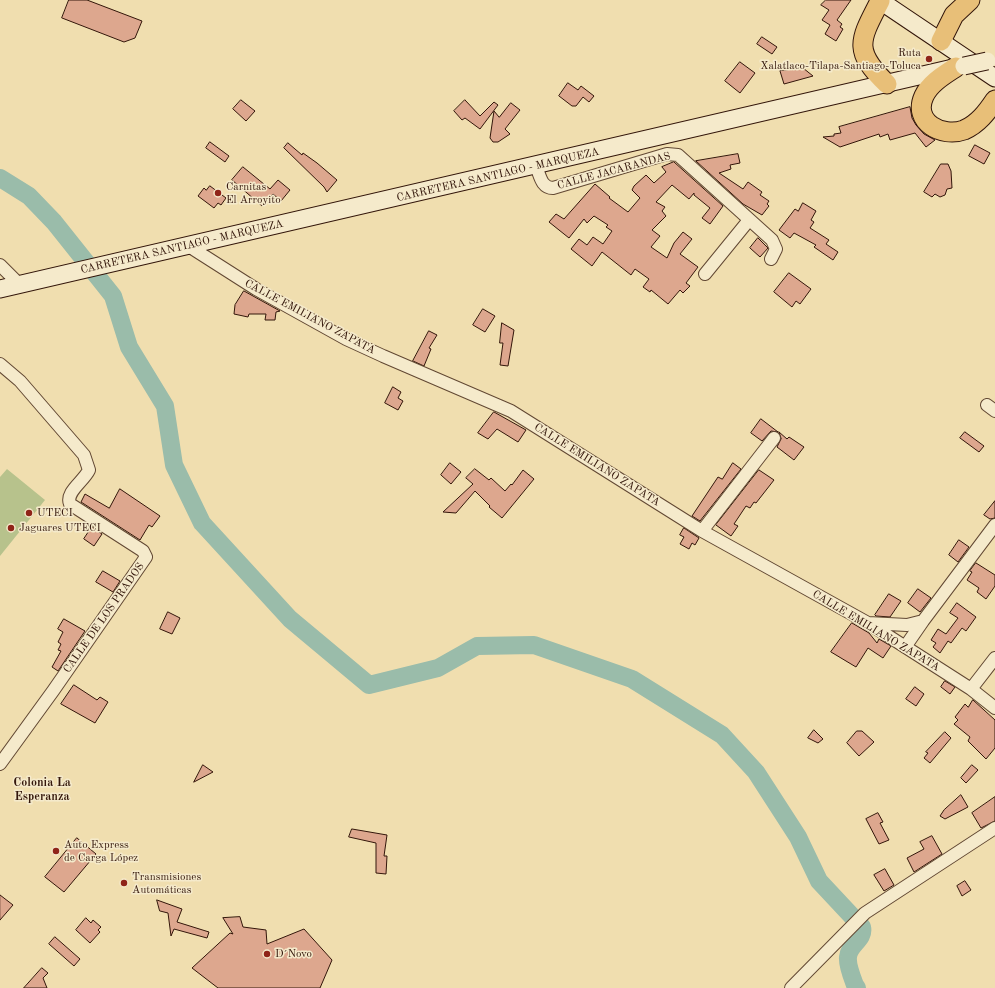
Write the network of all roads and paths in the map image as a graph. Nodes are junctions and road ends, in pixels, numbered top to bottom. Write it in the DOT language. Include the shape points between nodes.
graph roads {
  1 [pos="880,0"];
  2 [pos="970,0"];
  3 [pos="941,41"];
  4 [pos="991,60"];
  5 [pos="960,66"];
  6 [pos="995,78"];
  7 [pos="887,84"];
  8 [pos="995,100"];
  9 [pos="536,166"];
  10 [pos="748,220"];
  11 [pos="187,245"];
  12 [pos="771,259"];
  13 [pos="0,265"];
  14 [pos="705,274"];
  15 [pos="20,285"];
  16 [pos="0,289"];
  17 [pos="0,364"];
  18 [pos="774,438"];
  19 [pos="995,525"];
  20 [pos="702,531"];
  21 [pos="923,621"];
  22 [pos="868,624"];
  23 [pos="905,647"];
  24 [pos="995,658"];
  25 [pos="970,689"];
  26 [pos="995,708"];
  27 [pos="0,764"];
  28 [pos="995,828"];
  29 [pos="791,988"];
  1 -- 3 [label="main road"];
  1 -- 7 [label="main road" via="863,36 862,47 865,60"];
  2 -- 3 [label="main road" via="954,15"];
  3 -- 6 [label="main road"];
  4 -- 5 [label="main road, CARRETERA SANTIAGO - MARQUEZA, bridge"];
  5 -- 7 [label="main road, CARRETERA SANTIAGO - MARQUEZA"];
  5 -- 8 [label="main road" via="938,79 924,97 922,114 932,127 941,132 952,133 965,129 978,121"];
  7 -- 9 [label="main road, CARRETERA SANTIAGO - MARQUEZA"];
  9 -- 10 [label="street, CALLE JACARANDAS" via="542,184 553,188 667,154 678,155"];
  9 -- 11 [label="main road, CARRETERA SANTIAGO - MARQUEZA"];
  10 -- 12 [label="street, CALLE JACARANDAS" via="775,243 775,254"];
  10 -- 14 [label="street"];
  11 -- 15 [label="main road, CARRETERA SANTIAGO - MARQUEZA"];
  11 -- 20 [label="street, CALLE EMILIANO ZAPATA" via="256,289 346,339 511,411"];
  13 -- 15 [label="street"];
  15 -- 16 [label="main road, CARRETERA SANTIAGO - MARQUEZA"];
  17 -- 27 [label="street, CALLE DE LOS PRADOS" via="20,381 84,455 89,470 71,493 70,504 143,552 146,557"];
  18 -- 20 [label="street"];
  19 -- 21 [label="street"];
  20 -- 22 [label="street, CALLE EMILIANO ZAPATA"];
  21 -- 22 [label="street" via="908,625"];
  21 -- 23 [label="street"];
  22 -- 23 [label="street, CALLE EMILIANO ZAPATA"];
  23 -- 25 [label="street, CALLE EMILIANO ZAPATA"];
  24 -- 25 [label="street"];
  25 -- 26 [label="street, CALLE EMILIANO ZAPATA"];
  28 -- 29 [label="street" via="865,913"];
}
